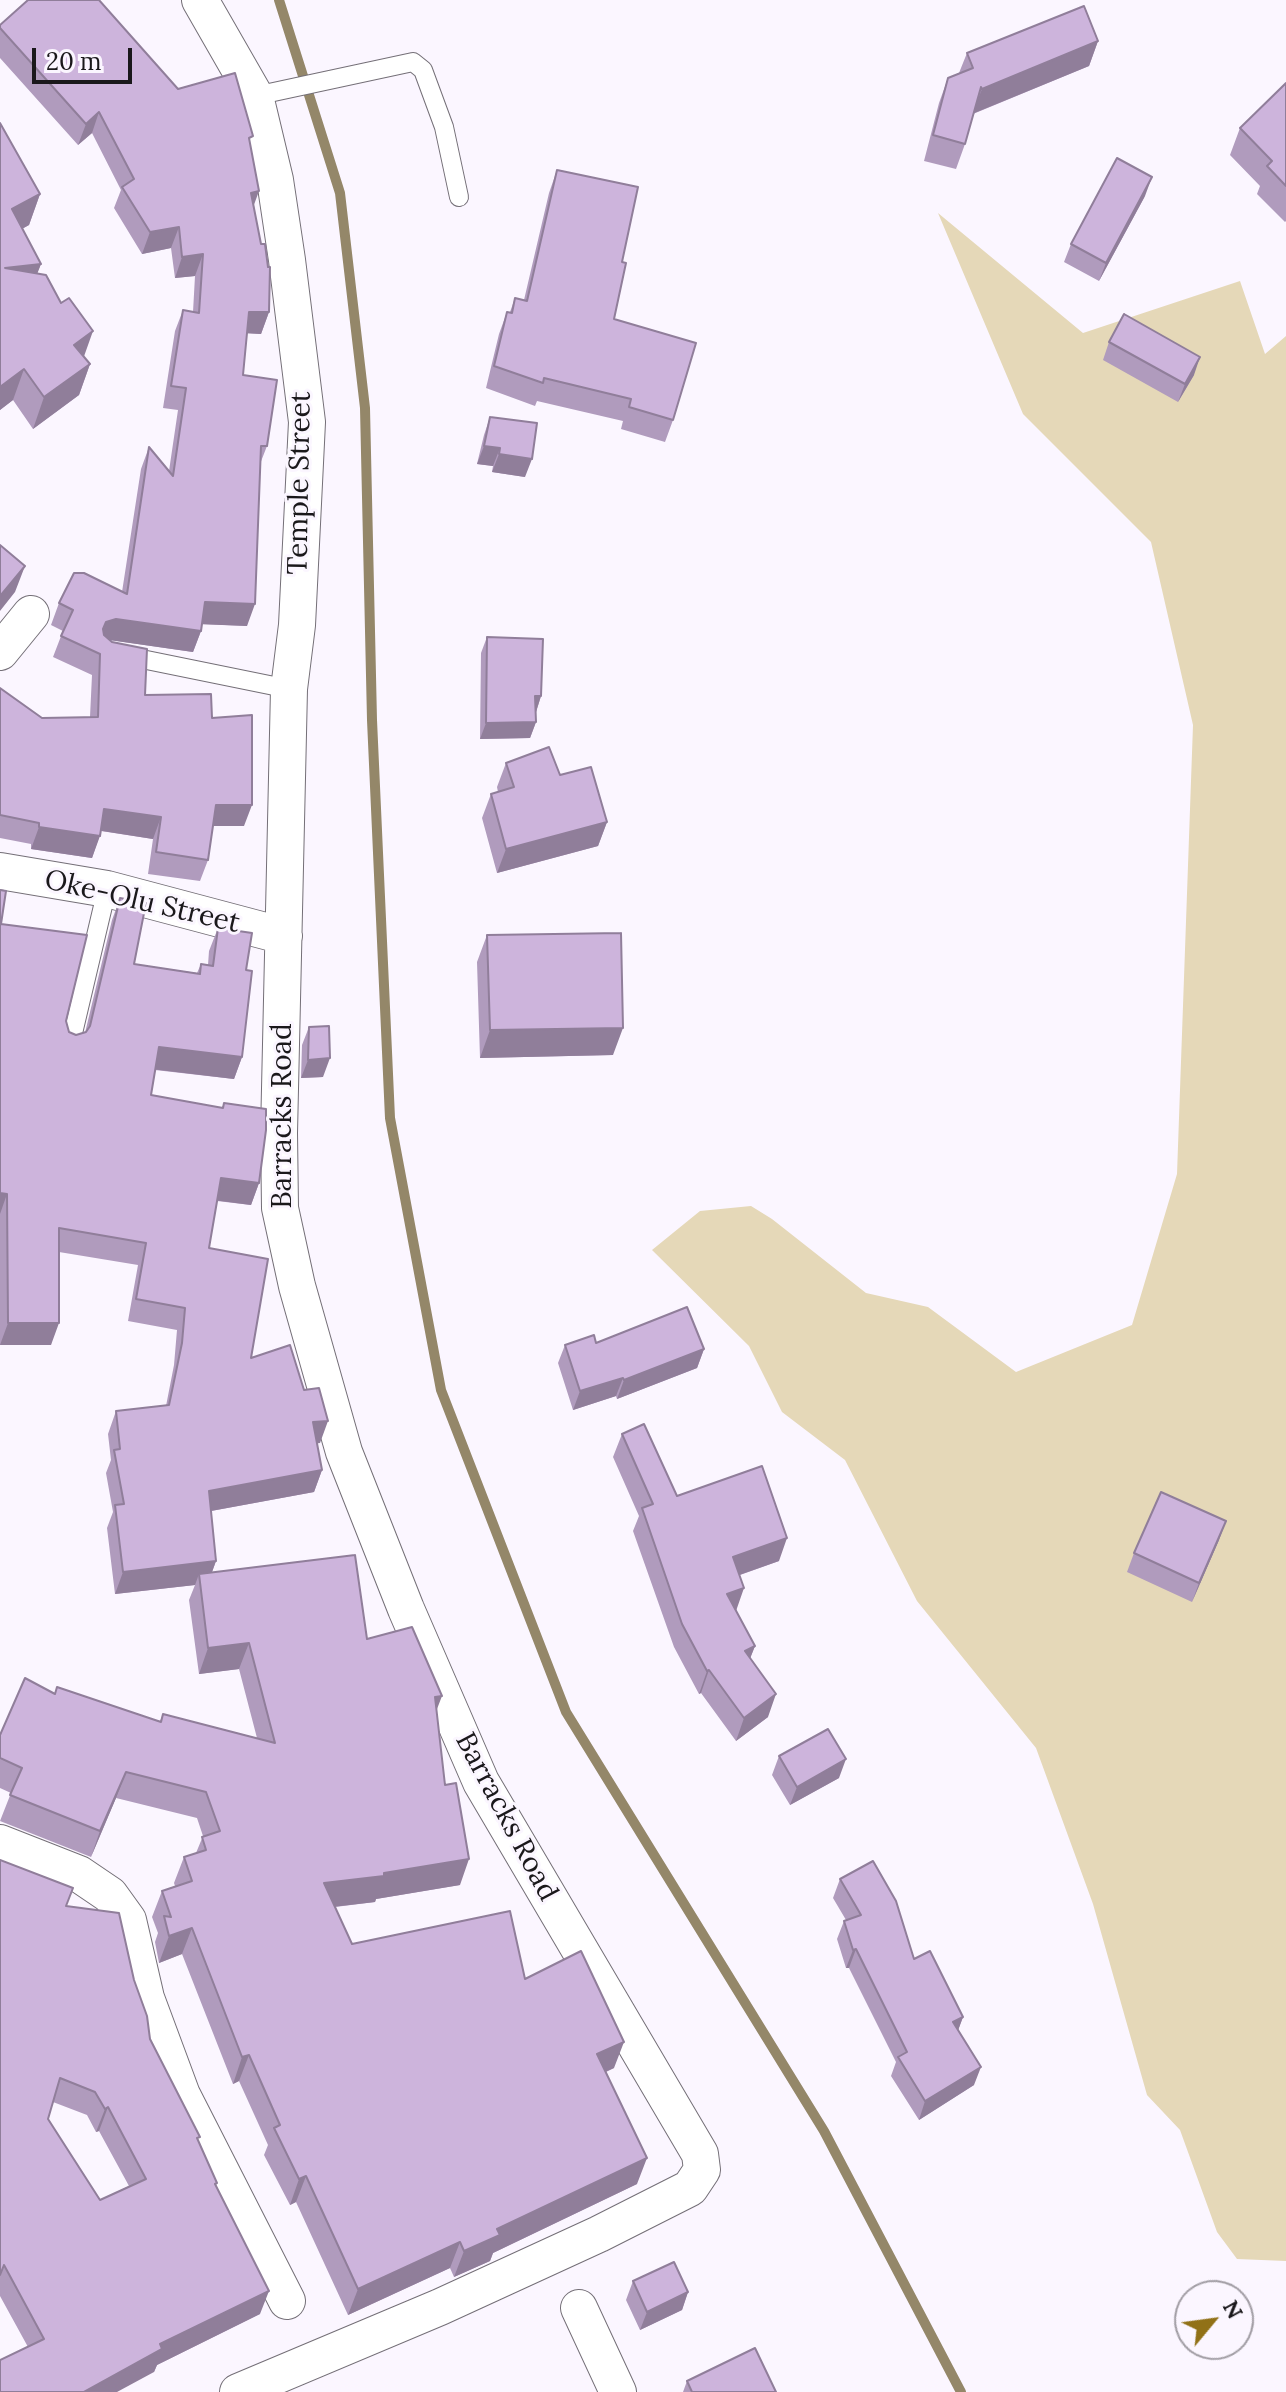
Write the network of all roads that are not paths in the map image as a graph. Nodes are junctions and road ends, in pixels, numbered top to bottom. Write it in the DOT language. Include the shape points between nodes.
graph roads {
  1 [pos="200,0"];
  2 [pos="264,93"];
  3 [pos="459,197"];
  4 [pos="31,614"];
  5 [pos="0,652"];
  6 [pos="107,652"];
  7 [pos="289,689"];
  8 [pos="0,871"];
  9 [pos="107,889"];
  10 [pos="284,936"];
  11 [pos="70,1046"];
  12 [pos="0,1843"];
  13 [pos="287,2301"];
  14 [pos="579,2308"];
  15 [pos="238,2392"];
  16 [pos="618,2392"];
  1 -- 2 [label="street, Temple Street"];
  2 -- 3 [label="lane" via="413,62 423,70 444,127"];
  2 -- 7 [label="street, Temple Street" via="307,422"];
  4 -- 5 [label="street"];
  6 -- 7 [label="lane"];
  7 -- 10 [label="street, Temple Street"];
  8 -- 9 [label="street, Oke-Olu Street"];
  9 -- 10 [label="street, Oke-Olu Street"];
  9 -- 11 [label="lane"];
  10 -- 15 [label="street, Barracks Road" via="280,1208 344,1452 481,1782 700,2154 702,2170 690,2188 599,2234"];
  12 -- 13 [label="street" via="79,1874 110,1895 128,1920 146,1998 182,2095"];
  14 -- 16 [label="street"];
}
